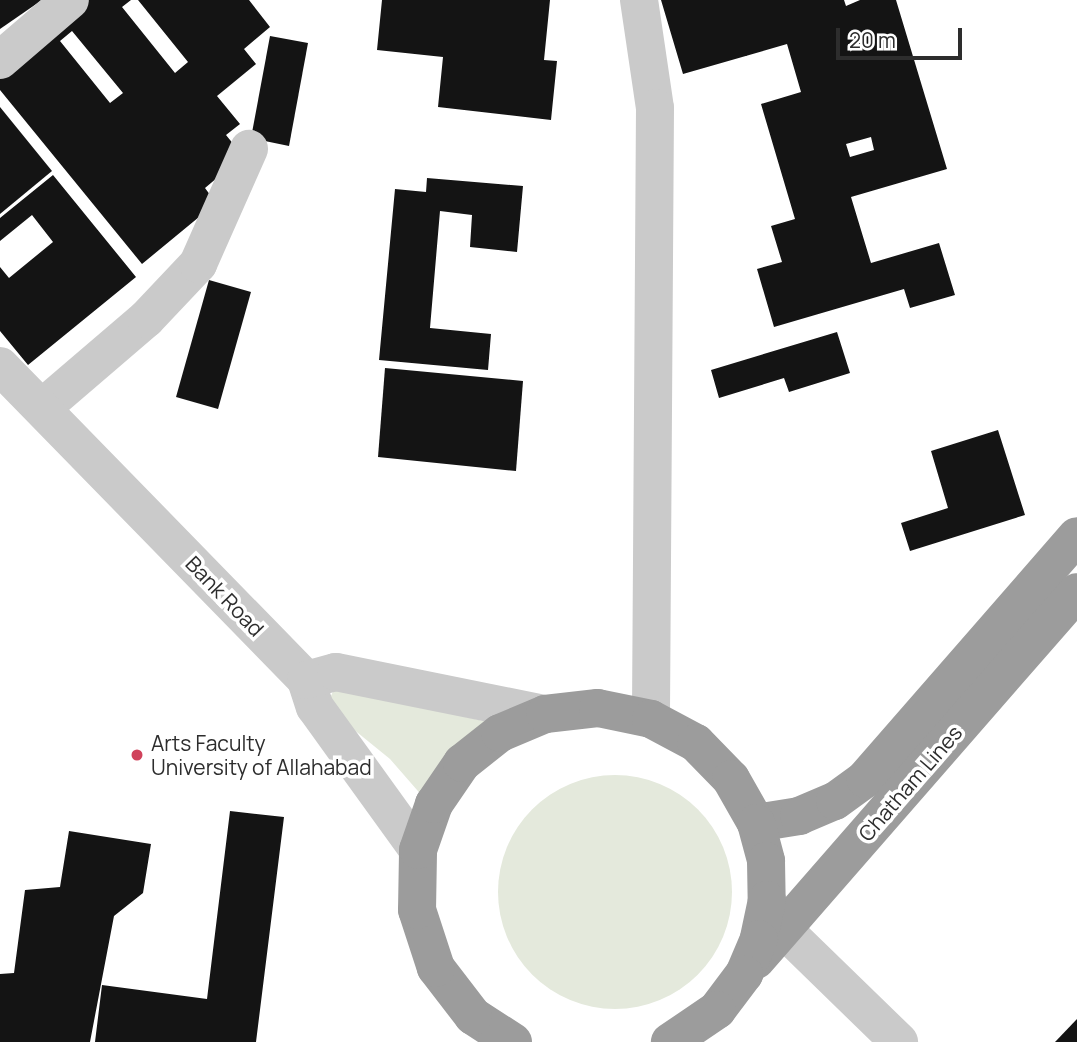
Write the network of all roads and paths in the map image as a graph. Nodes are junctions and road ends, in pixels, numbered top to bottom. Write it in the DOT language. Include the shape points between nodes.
graph roads {
  1 [pos="70,0"];
  2 [pos="639,0"];
  3 [pos="0,60"];
  4 [pos="249,149"];
  5 [pos="0,366"];
  6 [pos="42,408"];
  7 [pos="1077,536"];
  8 [pos="1077,592"];
  9 [pos="306,680"];
  10 [pos="545,714"];
  11 [pos="652,719"];
  12 [pos="756,823"];
  13 [pos="418,850"];
  14 [pos="783,929"];
  15 [pos="744,974"];
  16 [pos="513,1042"];
  17 [pos="670,1042"];
  18 [pos="899,1042"];
  1 -- 3 [label="street"];
  2 -- 11 [label="street" via="655,108"];
  4 -- 6 [label="street" via="198,264 146,319"];
  5 -- 6 [label="street, Bank Road"];
  6 -- 9 [label="street, Bank Road"];
  7 -- 12 [label="highway, Chatham Lines" via="864,779 835,801 799,816"];
  8 -- 14 [label="highway, Chatham Lines"];
  9 -- 10 [label="street" via="336,672"];
  9 -- 13 [label="street, Bank Road" via="316,708"];
  10 -- 11 [label="highway, Chatham Lines" via="598,708"];
  10 -- 13 [label="highway, Chatham Lines" via="500,733 462,764 434,804"];
  11 -- 12 [label="highway, Chatham Lines" via="696,743 732,779"];
  12 -- 15 [label="highway, Chatham Lines" via="766,861 767,900 759,939"];
  13 -- 16 [label="highway, Chatham Lines" via="417,910 436,968 473,1016"];
  14 -- 15 [label="highway, Chatham Lines"];
  14 -- 18 [label="street"];
  15 -- 17 [label="highway, Chatham Lines" via="717,1010"];
}
